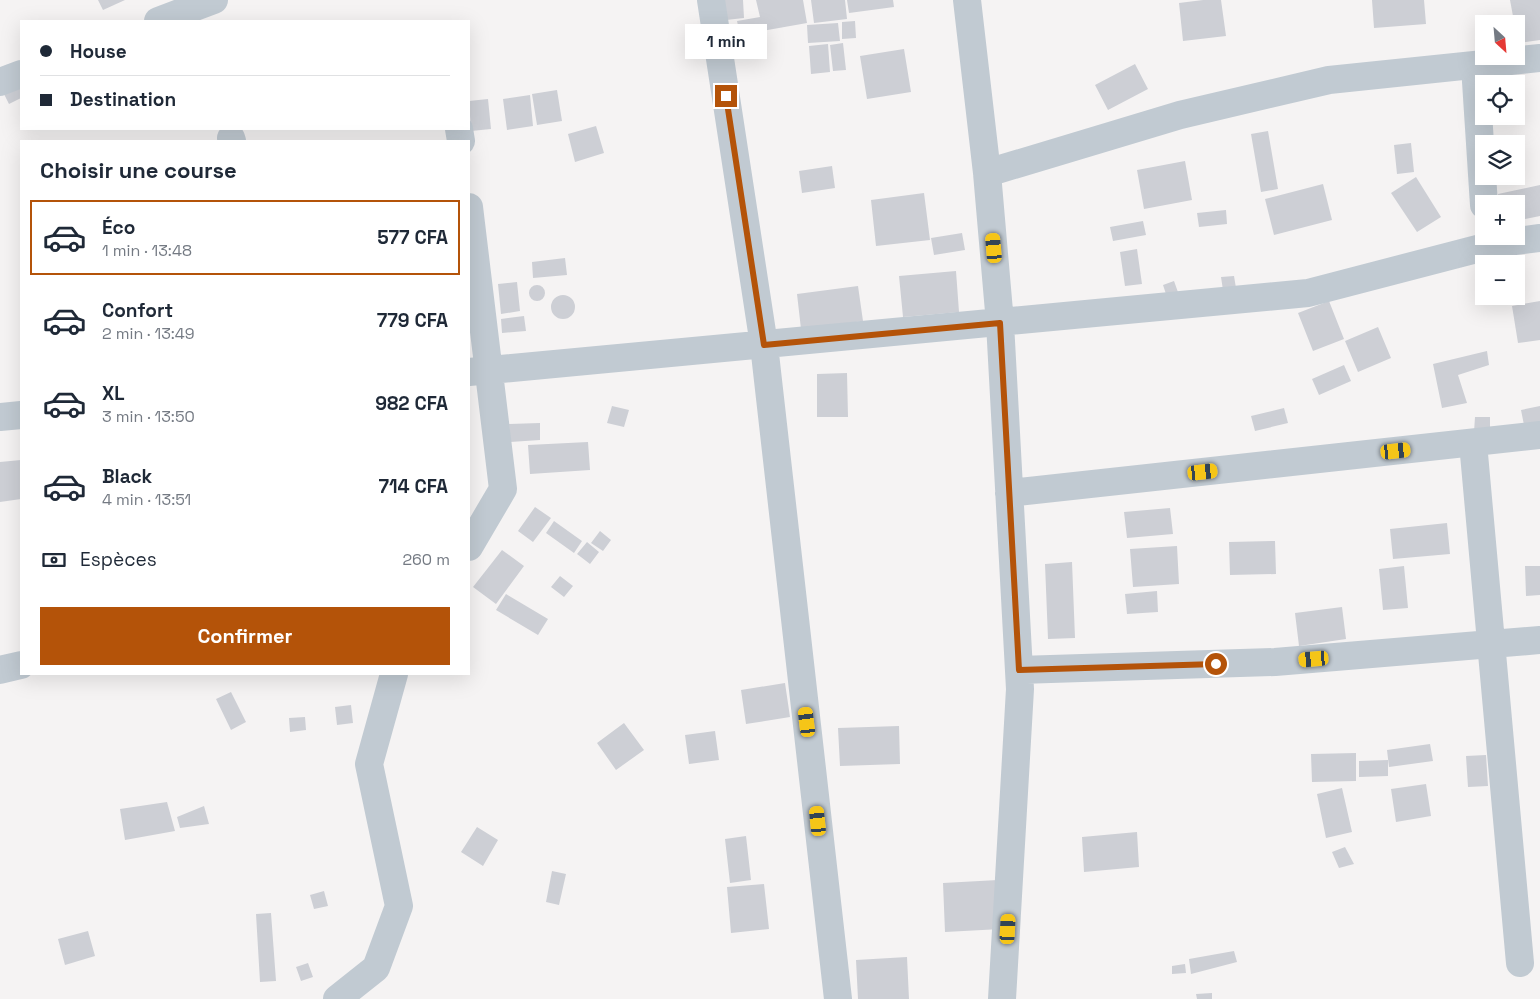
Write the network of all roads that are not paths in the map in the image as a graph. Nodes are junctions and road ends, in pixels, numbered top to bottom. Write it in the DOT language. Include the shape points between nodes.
graph roads {
  1 [pos="214,0"];
  2 [pos="711,0"];
  3 [pos="967,0"];
  4 [pos="161,20"];
  5 [pos="1540,58"];
  6 [pos="1475,66"];
  7 [pos="20,74"];
  8 [pos="0,82"];
  9 [pos="987,173"];
  10 [pos="1483,195"];
  11 [pos="470,223"];
  12 [pos="1540,238"];
  13 [pos="1525,239"];
  14 [pos="1475,244"];
  15 [pos="1000,323"];
  16 [pos="764,345"];
  17 [pos="479,371"];
  18 [pos="20,415"];
  19 [pos="0,417"];
  20 [pos="1540,436"];
  21 [pos="1474,443"];
  22 [pos="1009,493"];
  23 [pos="470,546"];
  24 [pos="1540,640"];
  25 [pos="1492,644"];
  26 [pos="20,665"];
  27 [pos="0,670"];
  28 [pos="1019,670"];
  29 [pos="394,675"];
  30 [pos="1520,963"];
  31 [pos="337,999"];
  32 [pos="838,999"];
  33 [pos="1002,999"];
  1 -- 4 [label="street"];
  2 -- 16 [label="street"];
  3 -- 9 [label="street"];
  5 -- 6 [label="street"];
  6 -- 9 [label="street" via="1329,80 1180,115"];
  6 -- 10 [label="street"];
  7 -- 8 [label="street"];
  9 -- 15 [label="street"];
  11 -- 17 [label="street"];
  12 -- 13 [label="street"];
  14 -- 15 [label="street" via="1308,293"];
  15 -- 16 [label="street"];
  15 -- 22 [label="street"];
  16 -- 17 [label="street"];
  16 -- 32 [label="street"];
  17 -- 23 [label="street" via="503,489"];
  18 -- 19 [label="street"];
  20 -- 21 [label="street"];
  21 -- 22 [label="street"];
  21 -- 25 [label="street"];
  22 -- 28 [label="street"];
  24 -- 25 [label="street"];
  25 -- 28 [label="street" via="1275,662"];
  25 -- 30 [label="street"];
  26 -- 27 [label="street"];
  28 -- 33 [label="street"];
  29 -- 31 [label="street" via="369,764 399,906 376,968"];
}
